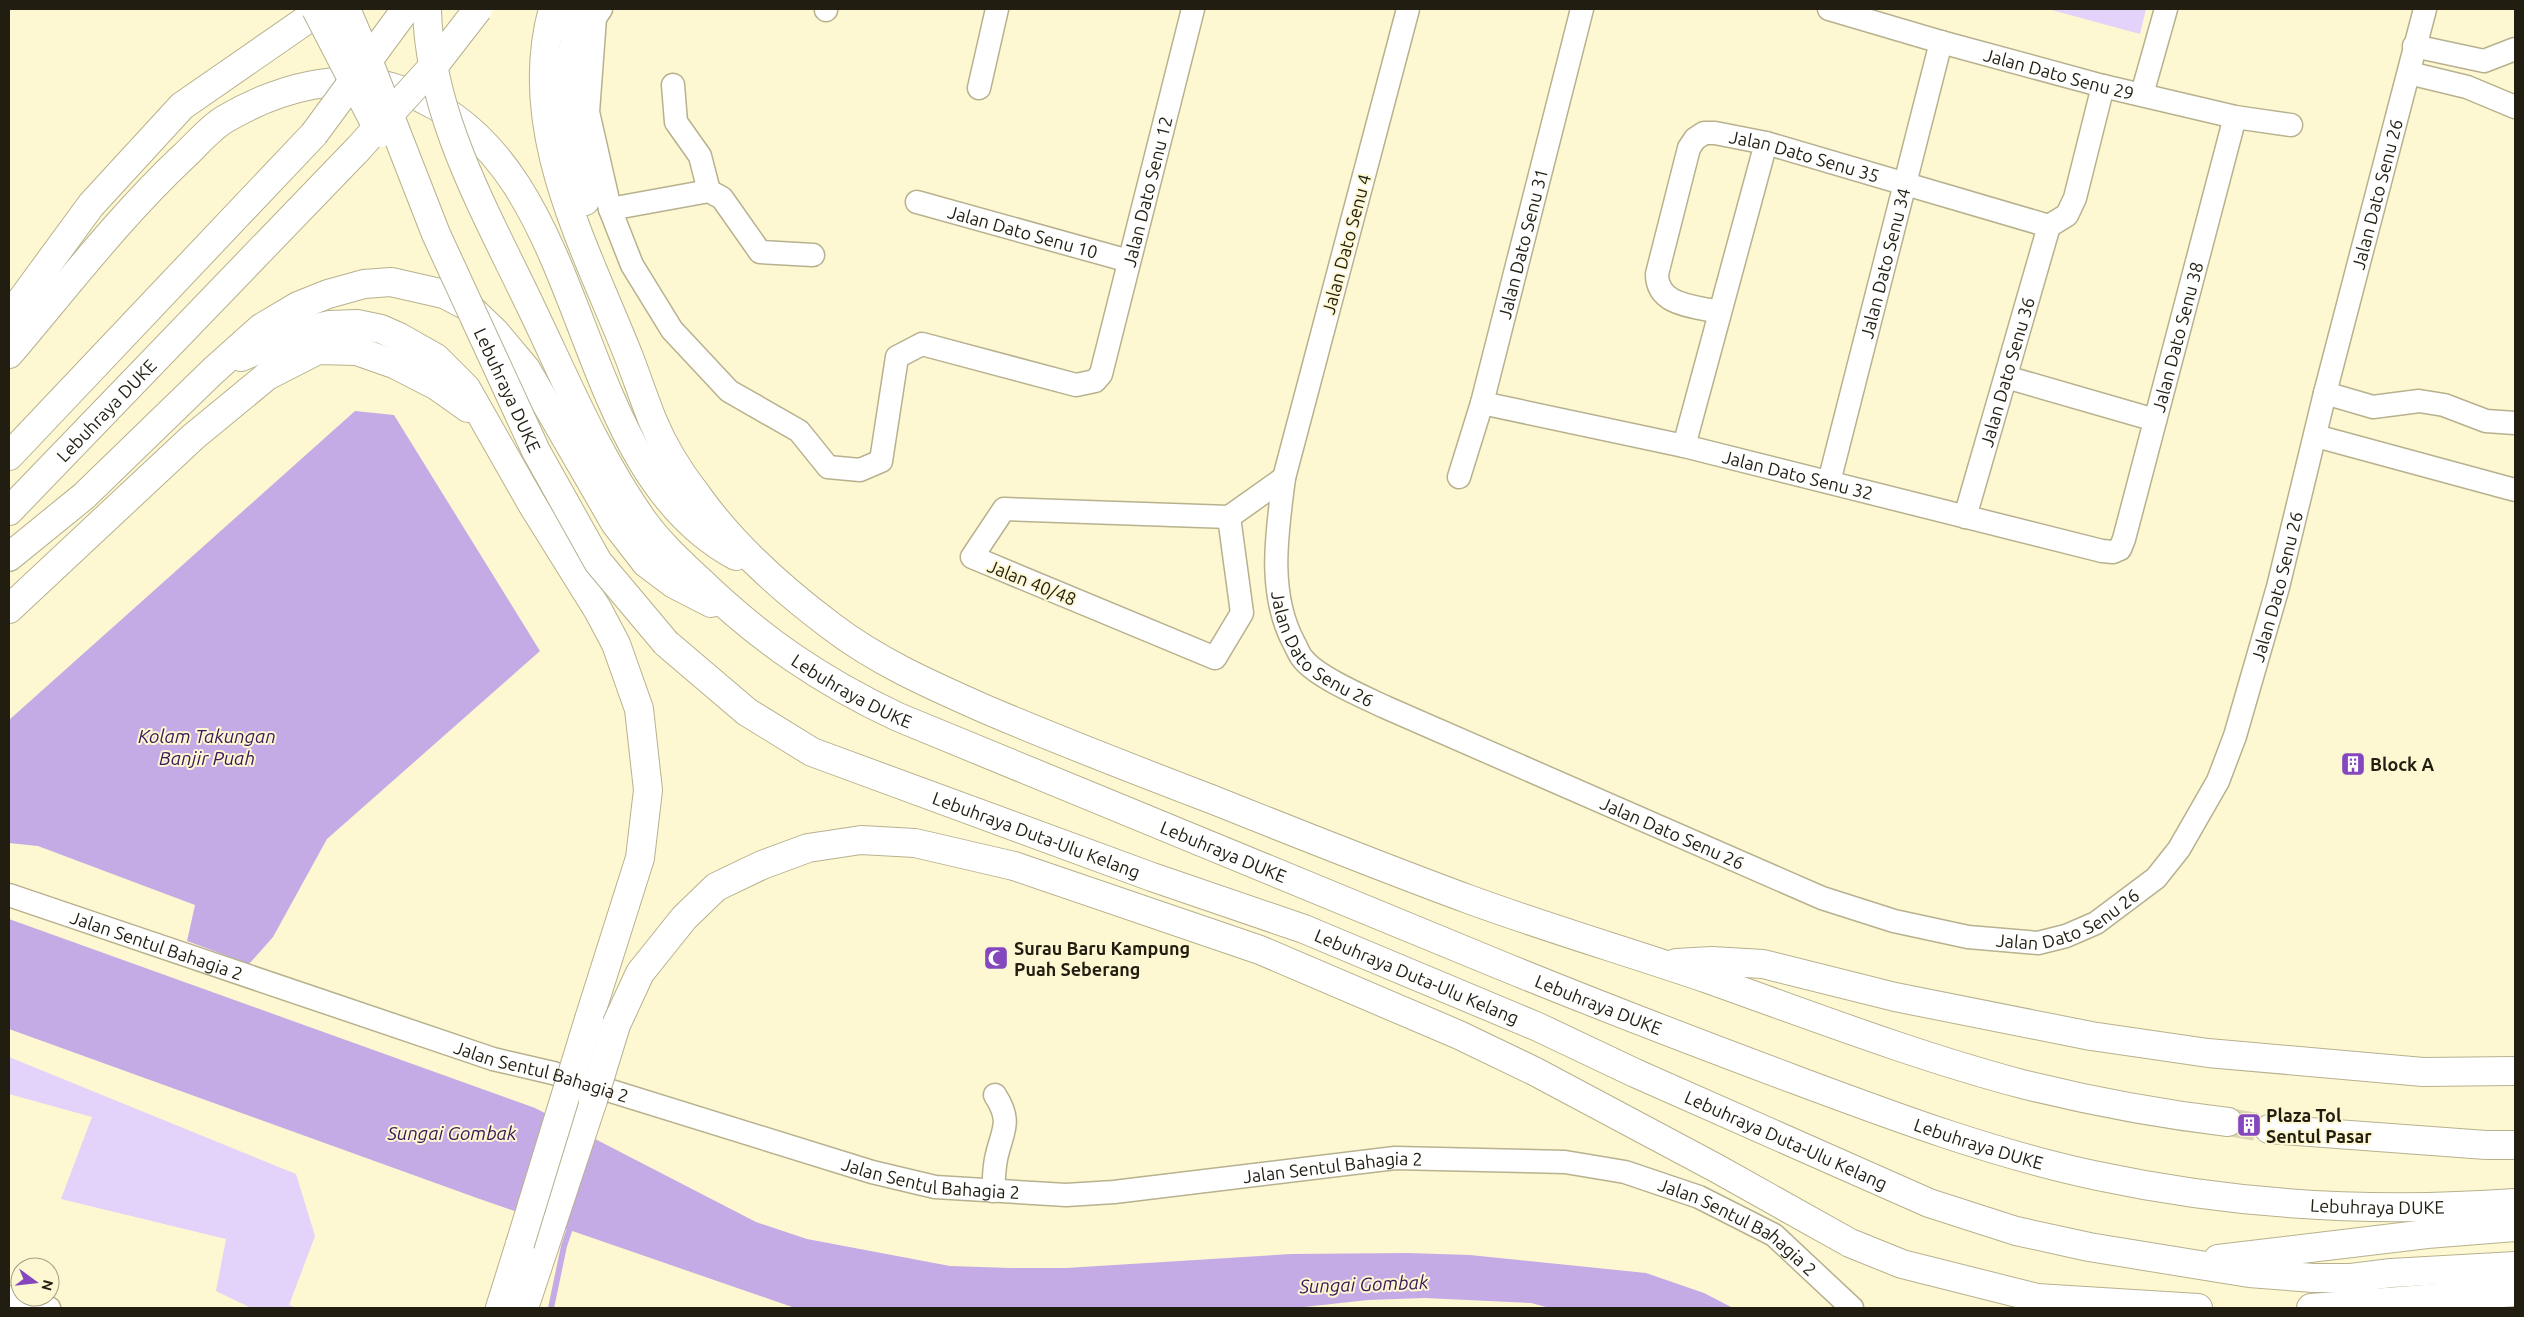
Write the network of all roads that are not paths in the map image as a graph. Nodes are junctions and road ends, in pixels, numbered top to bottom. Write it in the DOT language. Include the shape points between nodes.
graph roads {
  1 [pos="316,9"];
  2 [pos="322,9"];
  3 [pos="346,9"];
  4 [pos="406,9"];
  5 [pos="427,9"];
  6 [pos="478,9"];
  7 [pos="553,9"];
  8 [pos="580,9"];
  9 [pos="601,9"];
  10 [pos="996,9"];
  11 [pos="1193,9"];
  12 [pos="1408,9"];
  13 [pos="1582,9"];
  14 [pos="1829,9"];
  15 [pos="2166,9"];
  16 [pos="2425,9"];
  17 [pos="1941,42"];
  18 [pos="2414,46"];
  19 [pos="2515,49"];
  20 [pos="2409,73"];
  21 [pos="673,85"];
  22 [pos="2103,86"];
  23 [pos="979,88"];
  24 [pos="2142,94"];
  25 [pos="2515,106"];
  26 [pos="2235,117"];
  27 [pos="2291,125"];
  28 [pos="1766,143"];
  29 [pos="1904,185"];
  30 [pos="709,191"];
  31 [pos="917,202"];
  32 [pos="610,209"];
  33 [pos="2049,226"];
  34 [pos="436,234"];
  35 [pos="813,255"];
  36 [pos="1129,261"];
  37 [pos="1719,312"];
  38 [pos="9,317"];
  39 [pos="9,354"];
  40 [pos="629,357"];
  41 [pos="213,371"];
  42 [pos="2006,377"];
  43 [pos="2325,393"];
  44 [pos="1482,403"];
  45 [pos="479,416"];
  46 [pos="2155,420"];
  47 [pos="2515,423"];
  48 [pos="2316,436"];
  49 [pos="1684,446"];
  50 [pos="9,456"];
  51 [pos="1459,477"];
  52 [pos="1284,478"];
  53 [pos="1830,482"];
  54 [pos="2515,490"];
  55 [pos="9,511"];
  56 [pos="1229,517"];
  57 [pos="1965,517"];
  58 [pos="2113,552"];
  59 [pos="9,557"];
  60 [pos="769,574"];
  61 [pos="9,609"];
  62 [pos="737,616"];
  63 [pos="666,643"];
  64 [pos="9,894"];
  65 [pos="1665,964"];
  66 [pos="1466,1016"];
  67 [pos="2515,1071"];
  68 [pos="995,1095"];
  69 [pos="2228,1122"];
  70 [pos="2269,1128"];
  71 [pos="2515,1145"];
  72 [pos="993,1191"];
  73 [pos="2515,1203"];
  74 [pos="2515,1227"];
  75 [pos="531,1247"];
  76 [pos="2189,1262"];
  77 [pos="2515,1266"];
  78 [pos="2515,1292"];
  79 [pos="9,1297"];
  80 [pos="49,1308"];
  81 [pos="500,1308"];
  82 [pos="524,1308"];
  83 [pos="1852,1308"];
  84 [pos="2198,1308"];
  85 [pos="2311,1308"];
  1 -- 34 [label="highway, bridge" via="406,190"];
  2 -- 38 [label="highway" via="182,106 90,205"];
  3 -- 34 [label="highway, Lebuhraya DUKE, bridge"];
  4 -- 50 [label="highway, bridge" via="314,134"];
  5 -- 62 [label="highway, bridge" via="430,48 454,142 613,473 645,523 668,550"];
  6 -- 55 [label="highway, Lebuhraya DUKE, bridge" via="436,62 357,150"];
  7 -- 40 [label="highway" via="548,26 544,99 548,129 569,211"];
  8 -- 40 [label="highway" via="571,52 570,90 577,174"];
  9 -- 32 [label="street" via="595,18 588,112"];
  10 -- 23 [label="street"];
  11 -- 36 [label="street, Jalan Dato Senu 12"];
  12 -- 52 [label="street, Jalan Dato Senu 4"];
  13 -- 44 [label="street, Jalan Dato Senu 31"];
  14 -- 17 [label="street, Jalan Dato Senu 29"];
  15 -- 24 [label="street"];
  16 -- 18 [label="street, Jalan Dato Senu 26"];
  17 -- 22 [label="street, Jalan Dato Senu 29"];
  17 -- 29 [label="street, Jalan Dato Senu 34"];
  18 -- 19 [label="street" via="2484,61"];
  18 -- 20 [label="street, Jalan Dato Senu 26"];
  20 -- 25 [label="street" via="2467,88"];
  20 -- 43 [label="street, Jalan Dato Senu 26"];
  21 -- 30 [label="street" via="676,122 700,156"];
  22 -- 24 [label="street, Jalan Dato Senu 29"];
  22 -- 33 [label="street" via="2074,198 2067,215"];
  24 -- 26 [label="street, Jalan Dato Senu 29"];
  26 -- 27 [label="street, Jalan Dato Senu 29"];
  26 -- 46 [label="street, Jalan Dato Senu 38"];
  28 -- 29 [label="street, Jalan Dato Senu 35"];
  28 -- 37 [label="street"];
  28 -- 37 [label="street, Jalan Dato Senu 35" via="1704,133 1694,139 1689,148 1657,274 1657,286 1672,300"];
  29 -- 33 [label="street"];
  29 -- 53 [label="street, Jalan Dato Senu 34"];
  30 -- 32 [label="street"];
  30 -- 35 [label="street" via="722,198 760,252"];
  31 -- 36 [label="street, Jalan Dato Senu 10"];
  32 -- 36 [label="street, Jalan Dato Senu 12" via="632,265 672,330 729,391 799,431 828,467 860,470 882,461 897,357 922,344 1076,385 1094,381 1101,374"];
  33 -- 42 [label="street, Jalan Dato Senu 36"];
  34 -- 63 [label="highway, Lebuhraya DUKE, bridge" via="536,451 598,562"];
  37 -- 49 [label="street"];
  39 -- 60 [label="highway" via="148,190 223,121 270,97 328,82 382,83 418,96 450,115 474,133 505,169 532,213 634,449 663,494 718,547"];
  40 -- 60 [label="highway" via="654,424 685,480 718,521"];
  41 -- 45 [label="highway" via="264,346 330,325 357,324 380,329 436,358 466,388"];
  41 -- 59 [label="highway" via="84,496"];
  41 -- 62 [label="highway" via="261,328 298,306 328,294 364,284 391,282 444,294 469,307 526,369 615,523 646,563 674,584"];
  42 -- 46 [label="street"];
  42 -- 57 [label="street, Jalan Dato Senu 36"];
  43 -- 47 [label="street" via="2373,408 2419,401 2444,404 2486,421"];
  43 -- 48 [label="street, Jalan Dato Senu 26"];
  44 -- 49 [label="street, Jalan Dato Senu 32"];
  44 -- 51 [label="street, Jalan Dato Senu 31"];
  45 -- 61 [label="highway" via="437,386 394,364 357,351 318,350 267,376 193,437"];
  45 -- 75 [label="highway, bridge" via="616,644 640,709 646,750 648,790 640,858"];
  46 -- 58 [label="street, Jalan Dato Senu 38" via="2124,539 2120,549"];
  48 -- 52 [label="street, Jalan Dato Senu 26" via="2278,587 2235,736 2218,781 2179,849 2156,878 2096,923 2066,936 2038,943 1968,938 1894,921 1822,898 1341,686 1304,660 1288,630 1276,592 1277,533"];
  48 -- 54 [label="street"];
  49 -- 53 [label="street, Jalan Dato Senu 32"];
  52 -- 56 [label="street"];
  53 -- 57 [label="street, Jalan Dato Senu 32"];
  56 -- 56 [label="street, Jalan 40/48" via="1242,614 1215,658 972,557 1004,509"];
  57 -- 58 [label="street, Jalan Dato Senu 32"];
  60 -- 65 [label="highway" via="833,628 871,654 912,677 1023,726 1472,901"];
  62 -- 73 [label="highway, Lebuhraya DUKE" via="814,672 898,717 1642,1022 1914,1124 2096,1176 2183,1191 2339,1207"];
  63 -- 66 [label="highway, Lebuhraya Duta-Ulu Kelang" via="747,712 812,752 1152,877 1304,929"];
  64 -- 72 [label="street, Jalan Sentul Bahagia 2" via="493,1059 552,1073 872,1172 935,1187"];
  65 -- 67 [label="highway" via="1712,961 1763,964 1895,998 2091,1036 2208,1053 2423,1072"];
  65 -- 69 [label="highway" via="1935,1058 2024,1084 2111,1104"];
  66 -- 75 [label="highway, bridge" via="1287,949 1111,890 915,843 861,840 808,848 762,865 716,888 684,918 640,973 616,1026"];
  66 -- 76 [label="highway, Lebuhraya Duta-Ulu Kelang" via="1635,1073 1929,1203 2016,1231 2089,1247"];
  66 -- 84 [label="highway" via="1534,1071 1850,1243 1902,1264 2037,1298"];
  68 -- 72 [label="street" via="1004,1110 1004,1132 996,1158"];
  70 -- 71 [label="highway"];
  72 -- 83 [label="street, Jalan Sentul Bahagia 2" via="1066,1196 1395,1158 1564,1162 1624,1172 1690,1194 1774,1235"];
  74 -- 76 [label="highway"];
  75 -- 81 [label="highway"];
  75 -- 82 [label="highway"];
  76 -- 77 [label="highway" via="2249,1273 2313,1278"];
  78 -- 85 [label="highway"];
  79 -- 80 [label="street"];
}
